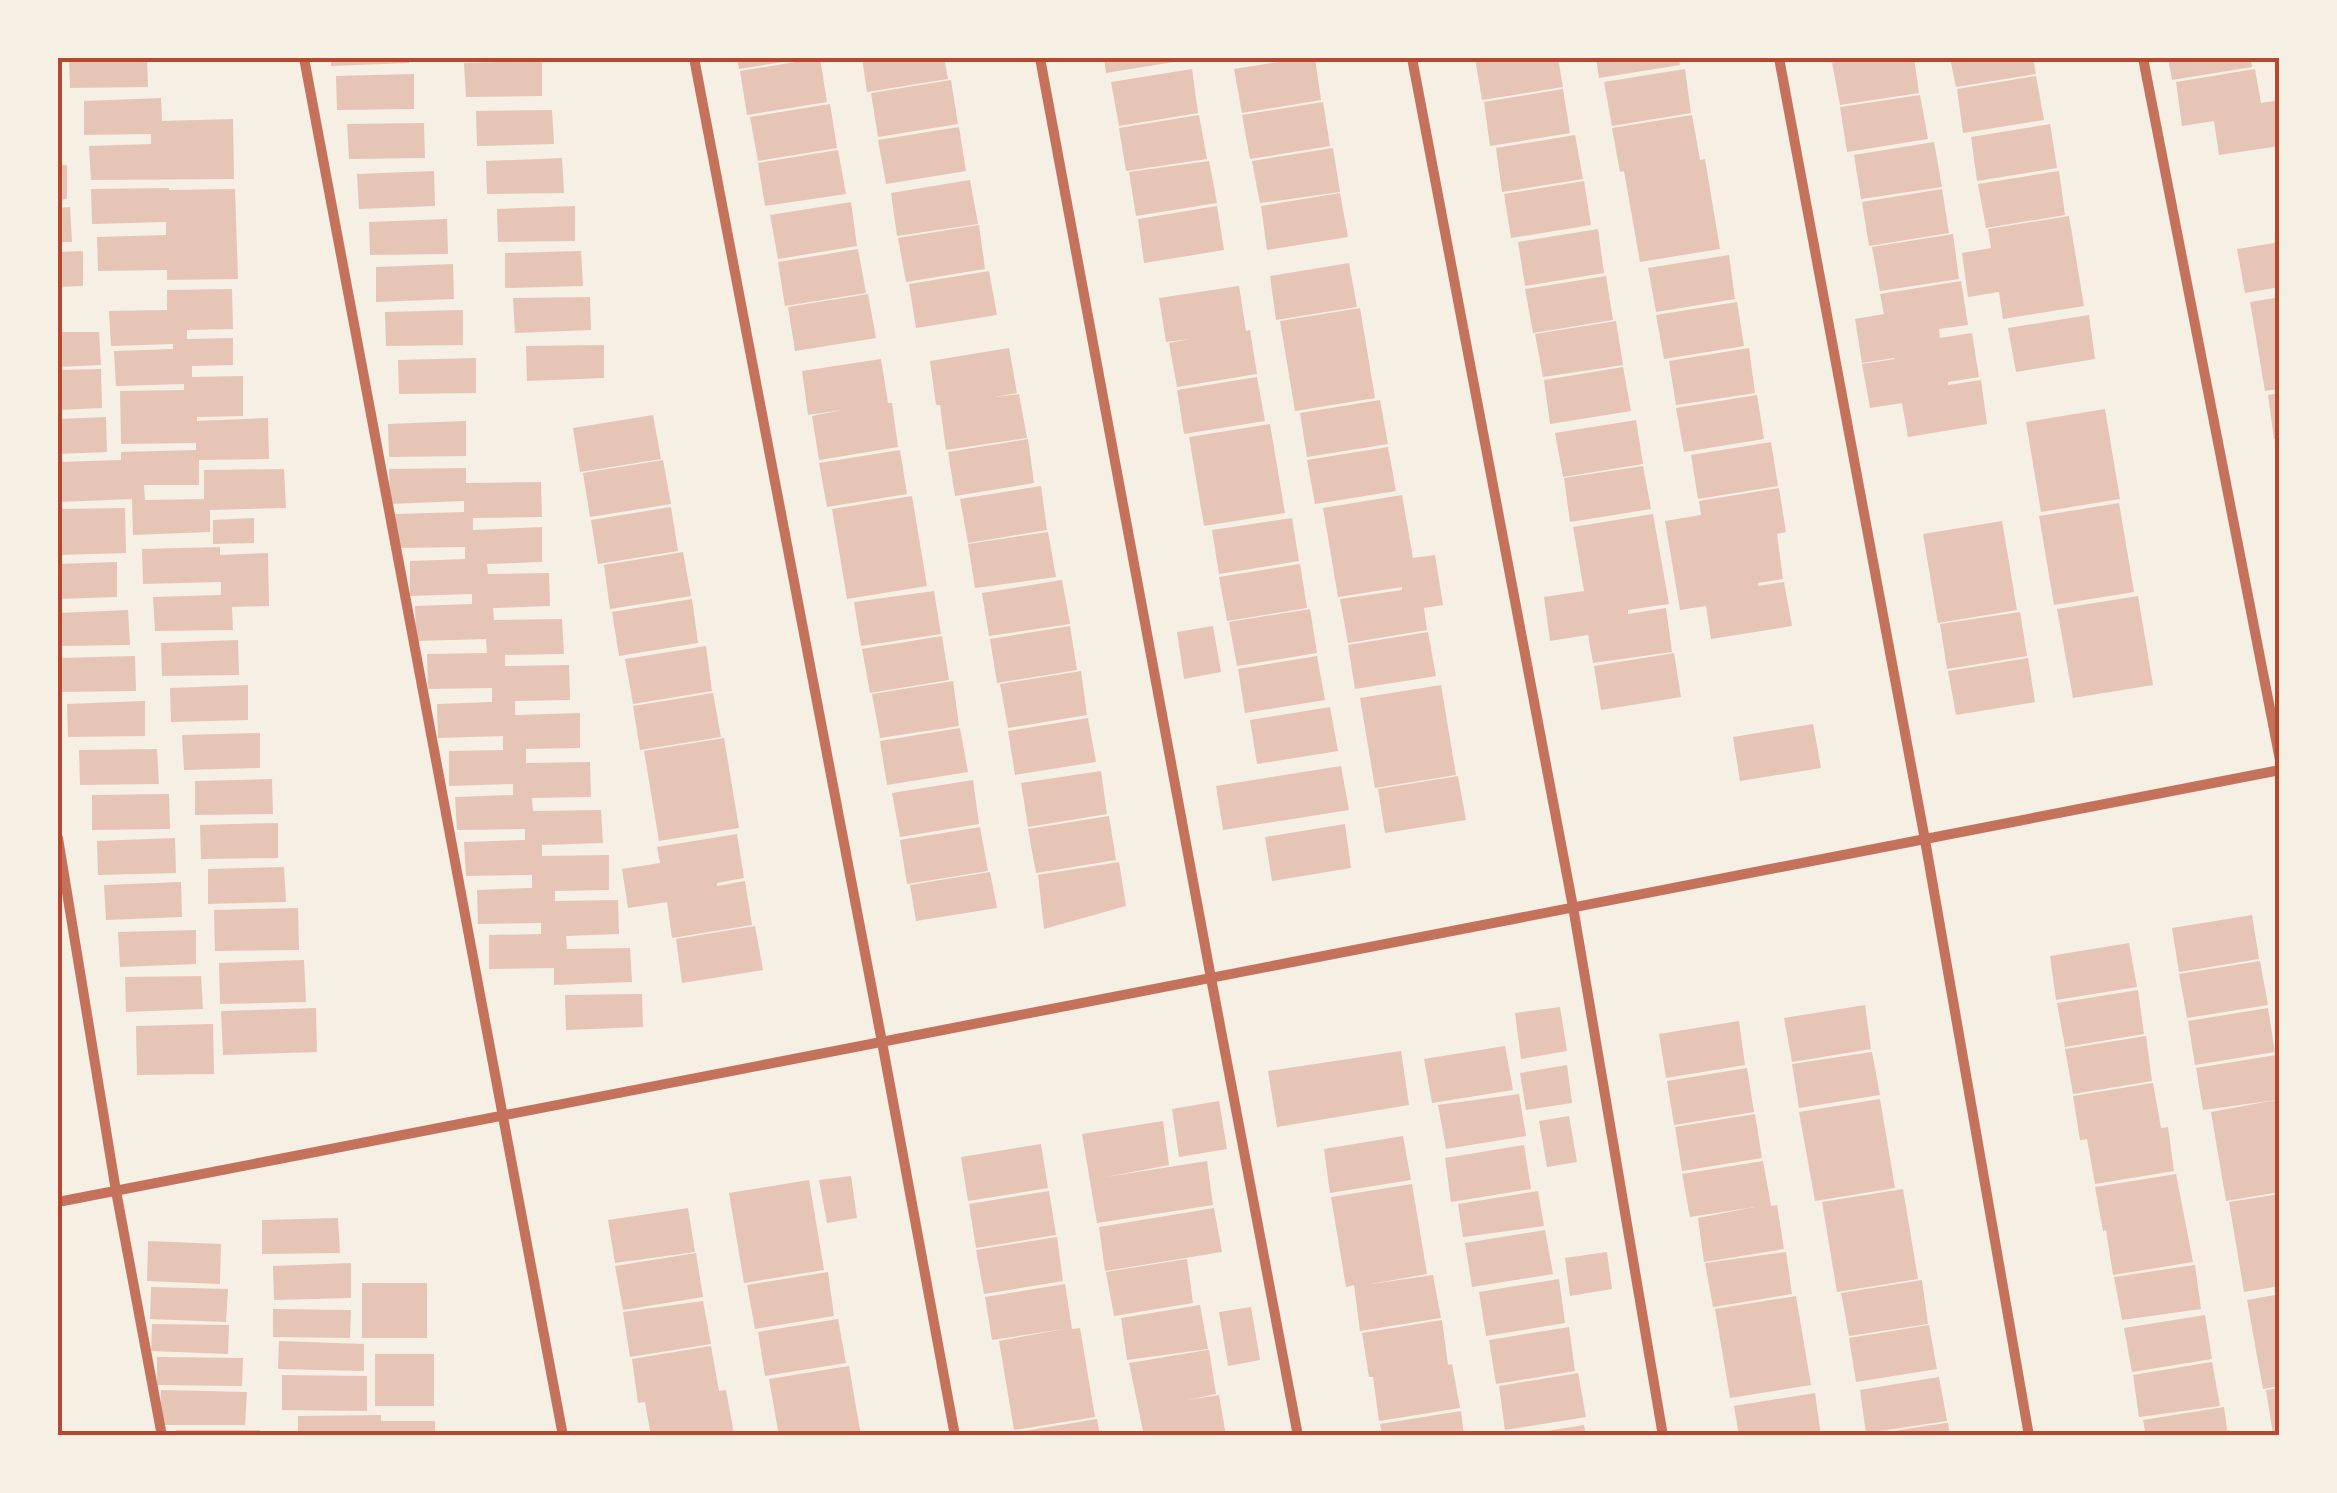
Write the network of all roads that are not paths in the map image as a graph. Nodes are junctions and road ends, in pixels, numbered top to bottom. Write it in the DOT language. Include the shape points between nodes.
graph roads {
  1 [pos="304,58"];
  2 [pos="694,58"];
  3 [pos="1040,58"];
  4 [pos="1412,58"];
  5 [pos="1779,58"];
  6 [pos="2143,58"];
  7 [pos="2280,760"];
  8 [pos="2280,770"];
  9 [pos="58,838"];
  10 [pos="1925,840"];
  11 [pos="1573,907"];
  12 [pos="1210,978"];
  13 [pos="882,1042"];
  14 [pos="502,1116"];
  15 [pos="116,1191"];
  16 [pos="58,1202"];
  17 [pos="162,1436"];
  18 [pos="563,1436"];
  19 [pos="955,1436"];
  20 [pos="1298,1436"];
  21 [pos="1663,1436"];
  22 [pos="2028,1436"];
  1 -- 14 [label="street"];
  2 -- 13 [label="street"];
  3 -- 12 [label="street"];
  4 -- 11 [label="street"];
  5 -- 10 [label="street"];
  6 -- 7 [label="street"];
  8 -- 10 [label="street"];
  9 -- 15 [label="street"];
  10 -- 11 [label="street"];
  10 -- 22 [label="street"];
  11 -- 12 [label="street"];
  11 -- 21 [label="street"];
  12 -- 13 [label="street"];
  12 -- 20 [label="street"];
  13 -- 14 [label="street"];
  13 -- 19 [label="street"];
  14 -- 15 [label="street"];
  14 -- 18 [label="street"];
  15 -- 16 [label="street"];
  15 -- 17 [label="street"];
}
